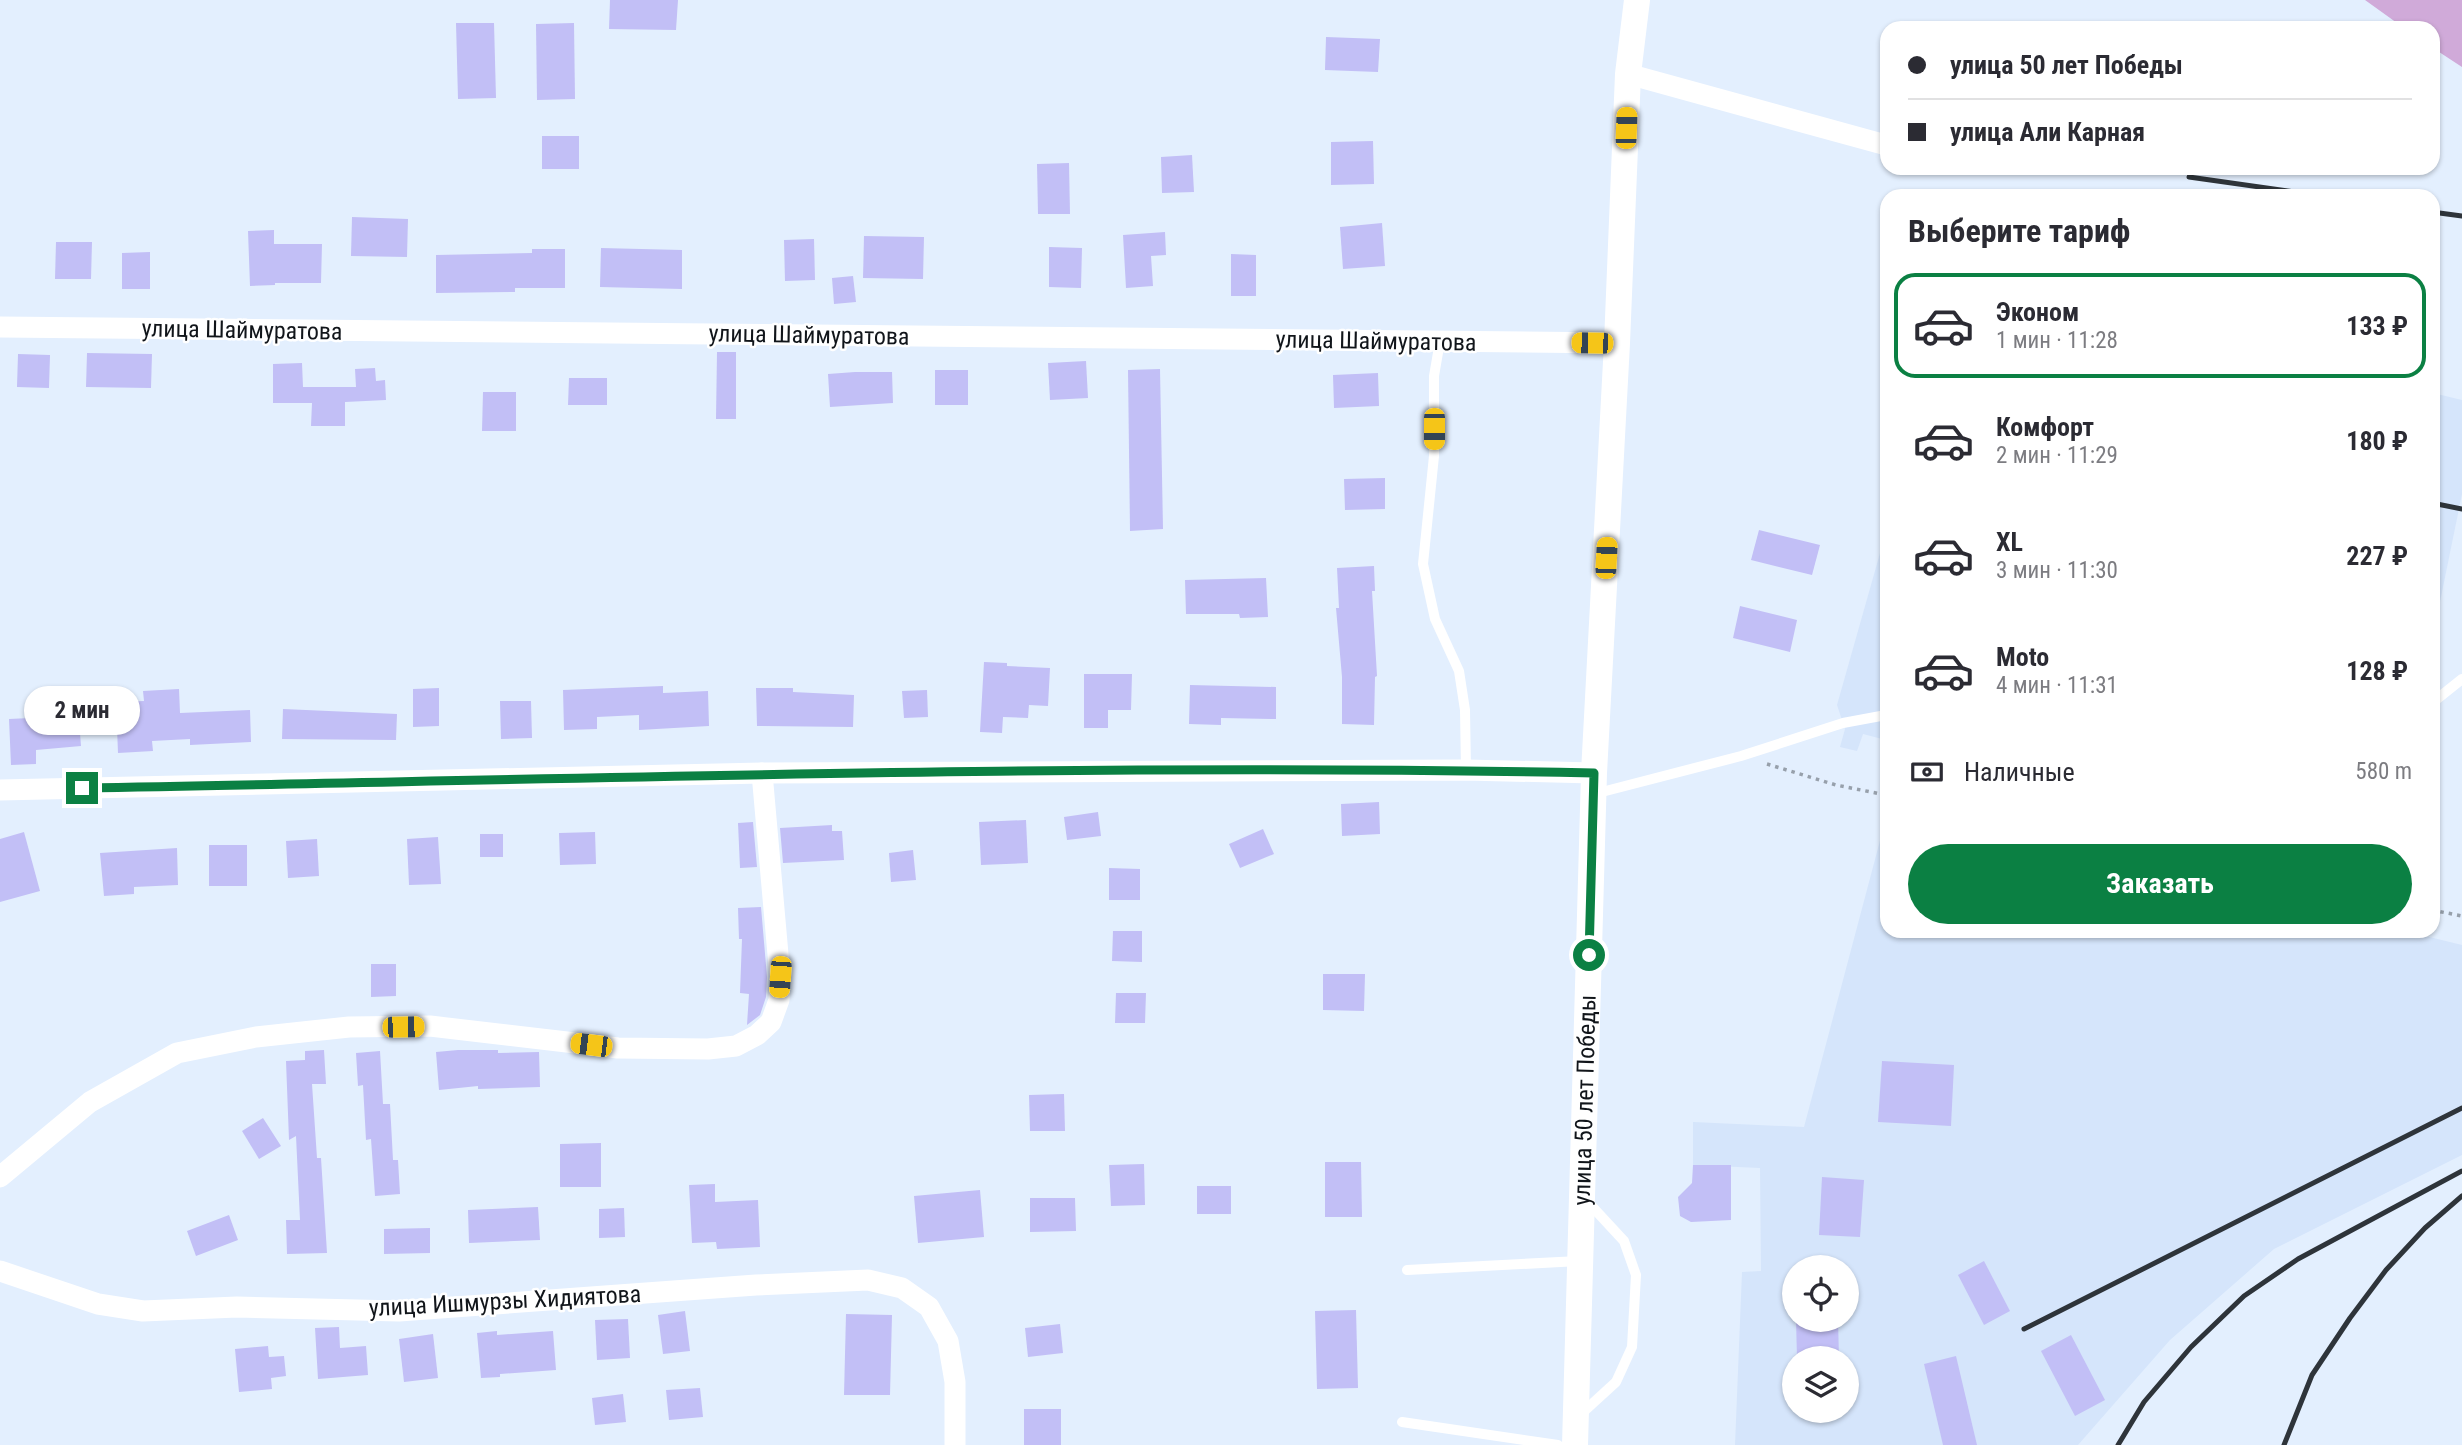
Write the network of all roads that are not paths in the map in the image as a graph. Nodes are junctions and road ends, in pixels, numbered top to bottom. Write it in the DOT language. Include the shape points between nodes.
graph roads {
  1 [pos="1637,0"];
  2 [pos="1628,74"];
  3 [pos="1880,143"];
  4 [pos="0,327"];
  5 [pos="1440,341"];
  6 [pos="1617,343"];
  7 [pos="2462,679"];
  8 [pos="2440,697"];
  9 [pos="1880,716"];
  10 [pos="1466,770"];
  11 [pos="762,773"];
  12 [pos="1594,784"];
  13 [pos="0,790"];
  14 [pos="0,1177"];
  15 [pos="1582,1195"];
  16 [pos="1581,1261"];
  17 [pos="1407,1270"];
  18 [pos="0,1271"];
  19 [pos="1576,1418"];
  20 [pos="1402,1422"];
  21 [pos="955,1445"];
  22 [pos="1558,1445"];
  23 [pos="1575,1445"];
  1 -- 2 [label="street, улица 50 лет Победы"];
  2 -- 3 [label="street"];
  2 -- 6 [label="street, улица 50 лет Победы"];
  4 -- 5 [label="street, улица Шаймуратова"];
  5 -- 6 [label="street, улица Шаймуратова"];
  5 -- 10 [label="lane" via="1423,564 1435,619 1459,671"];
  6 -- 12 [label="street, улица 50 лет Победы"];
  7 -- 8 [label="lane"];
  9 -- 12 [label="lane" via="1843,723 1741,756"];
  10 -- 11 [label="street"];
  10 -- 12 [label="street"];
  11 -- 13 [label="street"];
  11 -- 14 [label="street" via="780,977 779,1000 771,1022 757,1035 736,1046 708,1049 618,1048 430,1026 349,1027 256,1037 177,1053 90,1102"];
  12 -- 15 [label="street, улица 50 лет Победы"];
  15 -- 16 [label="street, улица 50 лет Победы"];
  15 -- 19 [label="lane" via="1624,1241 1636,1275 1632,1347 1616,1382"];
  16 -- 17 [label="lane"];
  16 -- 19 [label="street, улица 50 лет Победы"];
  18 -- 21 [label="street, улица Ишмурзы Хидиятова" via="98,1304 143,1311 237,1307 399,1311 868,1280 902,1288 929,1307 948,1341 955,1382"];
  19 -- 23 [label="street, улица 50 лет Победы"];
  20 -- 22 [label="lane"];
}
